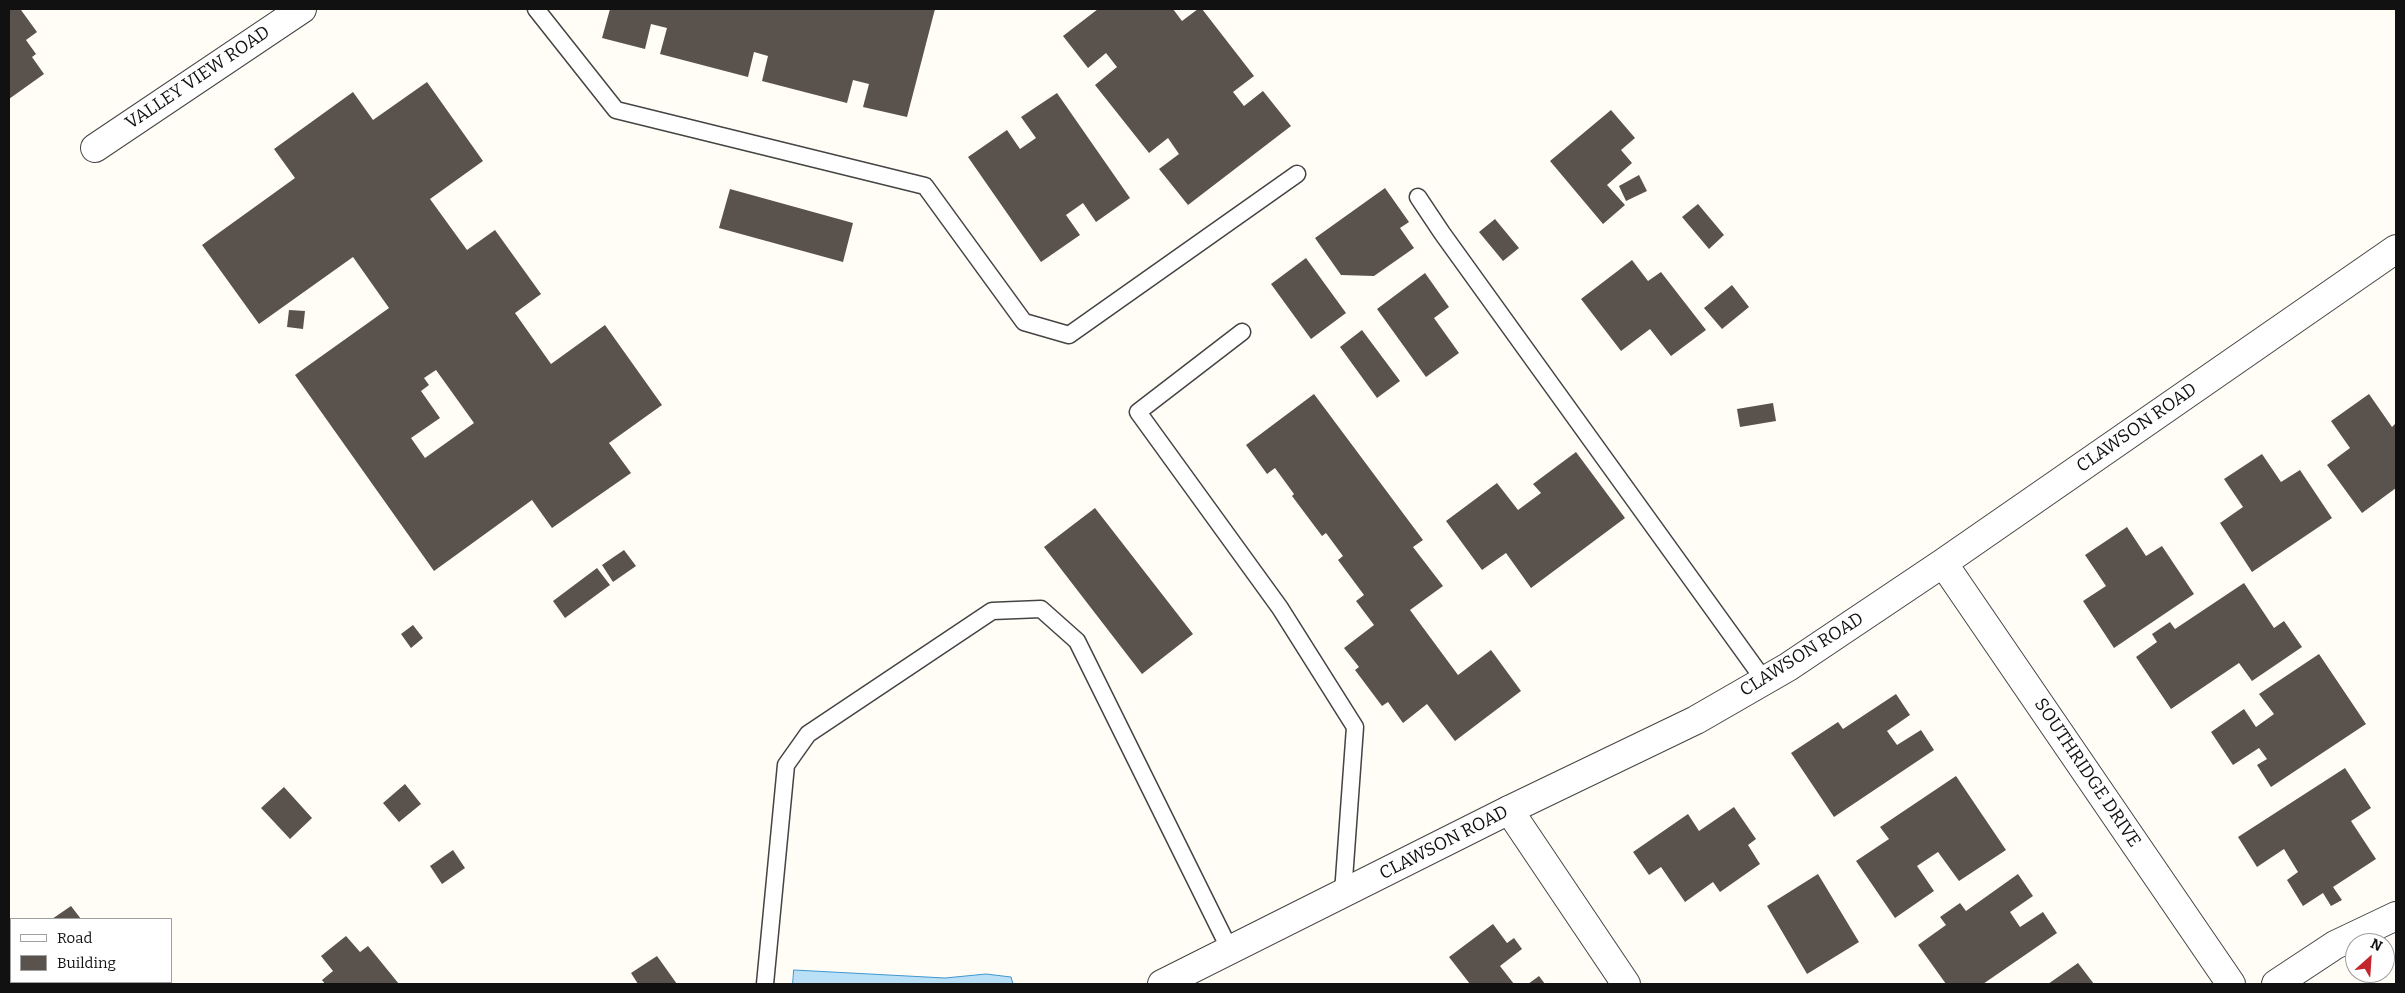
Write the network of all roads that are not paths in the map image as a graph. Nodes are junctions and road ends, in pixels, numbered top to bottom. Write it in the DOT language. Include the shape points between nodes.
graph roads {
  1 [pos="302,9"];
  2 [pos="536,9"];
  3 [pos="95,148"];
  4 [pos="1297,174"];
  5 [pos="1418,197"];
  6 [pos="2396,249"];
  7 [pos="1242,332"];
  8 [pos="1943,563"];
  9 [pos="1764,680"];
  10 [pos="1509,810"];
  11 [pos="1343,893"];
  12 [pos="2396,916"];
  13 [pos="1230,950"];
  14 [pos="765,984"];
  15 [pos="1162,984"];
  16 [pos="1626,984"];
  17 [pos="2231,984"];
  18 [pos="2276,984"];
  1 -- 3 [label="street, VALLEY VIEW ROAD"];
  2 -- 4 [label="lane" via="616,110 925,186 1024,322 1069,336"];
  5 -- 9 [label="lane"];
  6 -- 8 [label="street, CLAWSON ROAD"];
  7 -- 11 [label="lane" via="1138,412 1280,608 1355,727"];
  8 -- 9 [label="street, CLAWSON ROAD"];
  8 -- 17 [label="street, SOUTHRIDGE DRIVE"];
  9 -- 10 [label="street, CLAWSON ROAD" via="1696,720"];
  10 -- 11 [label="street, CLAWSON ROAD"];
  10 -- 16 [label="street"];
  11 -- 13 [label="street, CLAWSON ROAD"];
  12 -- 18 [label="street" via="2334,945"];
  13 -- 14 [label="lane" via="1078,641 1041,609 992,611 808,734 786,765"];
  13 -- 15 [label="street, CLAWSON ROAD"];
}
